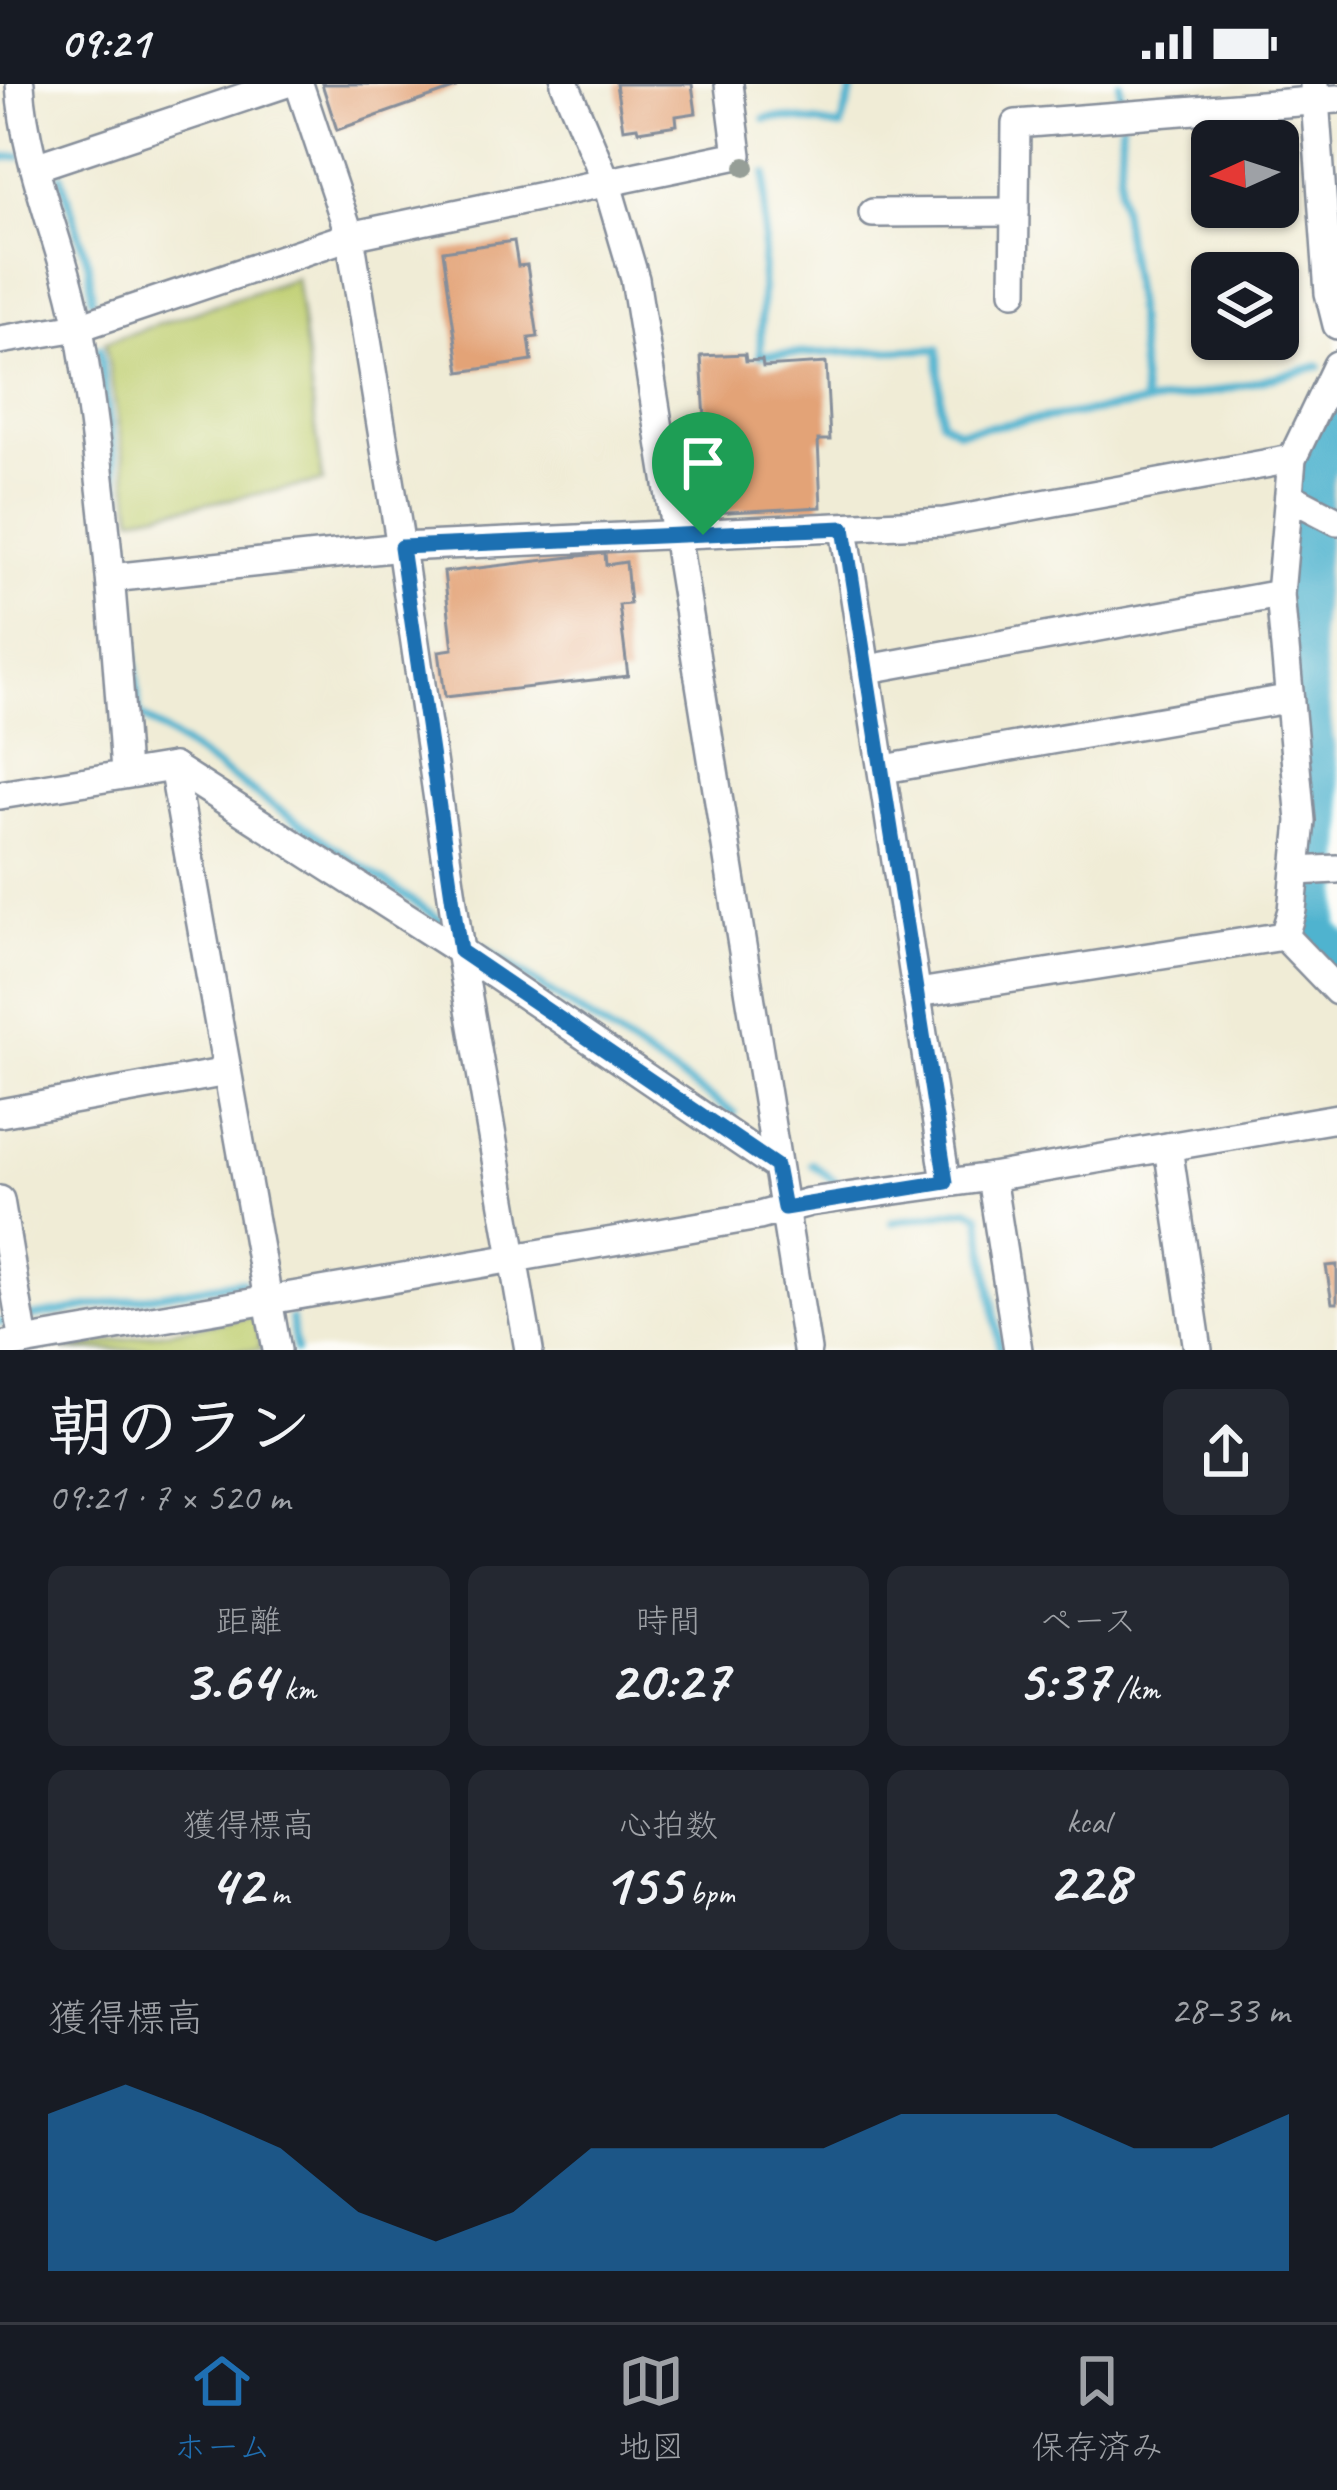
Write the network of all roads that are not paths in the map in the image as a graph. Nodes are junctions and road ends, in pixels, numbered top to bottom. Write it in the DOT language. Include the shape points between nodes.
graph roads {
  1 [pos="20,84"];
  2 [pos="284,84"];
  3 [pos="299,84"];
  4 [pos="566,84"];
  5 [pos="729,84"];
  6 [pos="1322,94"];
  7 [pos="34,167"];
  8 [pos="606,182"];
  9 [pos="1015,212"];
  10 [pos="873,213"];
  11 [pos="350,236"];
  12 [pos="1014,291"];
  13 [pos="1337,325"];
  14 [pos="79,327"];
  15 [pos="0,340"];
  16 [pos="1337,365"];
  17 [pos="1292,459"];
  18 [pos="1311,507"];
  19 [pos="844,528"];
  20 [pos="678,536"];
  21 [pos="401,547"];
  22 [pos="123,577"];
  23 [pos="1280,594"];
  24 [pos="868,669"];
  25 [pos="1287,699"];
  26 [pos="173,767"];
  27 [pos="884,769"];
  28 [pos="125,772"];
  29 [pos="0,795"];
  30 [pos="1316,870"];
  31 [pos="458,936"];
  32 [pos="1285,936"];
  33 [pos="1337,991"];
  34 [pos="918,993"];
  35 [pos="227,1072"];
  36 [pos="0,1113"];
  37 [pos="1337,1118"];
  38 [pos="1168,1147"];
  39 [pos="776,1166"];
  40 [pos="991,1177"];
  41 [pos="946,1182"];
  42 [pos="0,1200"];
  43 [pos="784,1208"];
  44 [pos="514,1259"];
  45 [pos="268,1302"];
  46 [pos="16,1331"];
  47 [pos="277,1350"];
  48 [pos="529,1350"];
  49 [pos="807,1350"];
  50 [pos="1018,1350"];
  51 [pos="1198,1350"];
  1 -- 7 [label="street"];
  2 -- 7 [label="street"];
  3 -- 11 [label="street"];
  4 -- 8 [label="street"];
  5 -- 8 [label="street" via="738,155"];
  6 -- 9 [label="street" via="1016,124"];
  6 -- 13 [label="street"];
  7 -- 14 [label="street"];
  8 -- 11 [label="street"];
  8 -- 20 [label="street" via="635,280"];
  9 -- 10 [label="street"];
  9 -- 12 [label="street"];
  11 -- 14 [label="street"];
  11 -- 21 [label="street"];
  14 -- 15 [label="street"];
  14 -- 22 [label="street"];
  16 -- 17 [label="street"];
  17 -- 18 [label="street"];
  17 -- 19 [label="street" via="944,522"];
  18 -- 23 [label="street"];
  19 -- 20 [label="street"];
  19 -- 24 [label="street"];
  20 -- 21 [label="street"];
  20 -- 39 [label="street"];
  21 -- 22 [label="street"];
  21 -- 31 [label="street"];
  22 -- 28 [label="street"];
  23 -- 24 [label="street"];
  23 -- 25 [label="street"];
  24 -- 27 [label="street"];
  25 -- 27 [label="street"];
  25 -- 30 [label="street" via="1301,821"];
  26 -- 28 [label="street"];
  26 -- 31 [label="street"];
  26 -- 35 [label="street"];
  27 -- 34 [label="street"];
  28 -- 29 [label="street"];
  30 -- 32 [label="street"];
  31 -- 39 [label="street"];
  31 -- 44 [label="street"];
  32 -- 33 [label="street"];
  32 -- 34 [label="street"];
  34 -- 41 [label="street"];
  35 -- 36 [label="street"];
  35 -- 45 [label="street"];
  37 -- 38 [label="street"];
  38 -- 40 [label="street"];
  38 -- 51 [label="street"];
  39 -- 43 [label="street"];
  40 -- 41 [label="street"];
  40 -- 50 [label="street"];
  41 -- 43 [label="street"];
  42 -- 46 [label="street"];
  43 -- 44 [label="street"];
  43 -- 49 [label="street"];
  44 -- 45 [label="street"];
  44 -- 48 [label="street"];
  45 -- 46 [label="street"];
  45 -- 47 [label="street"];
}
